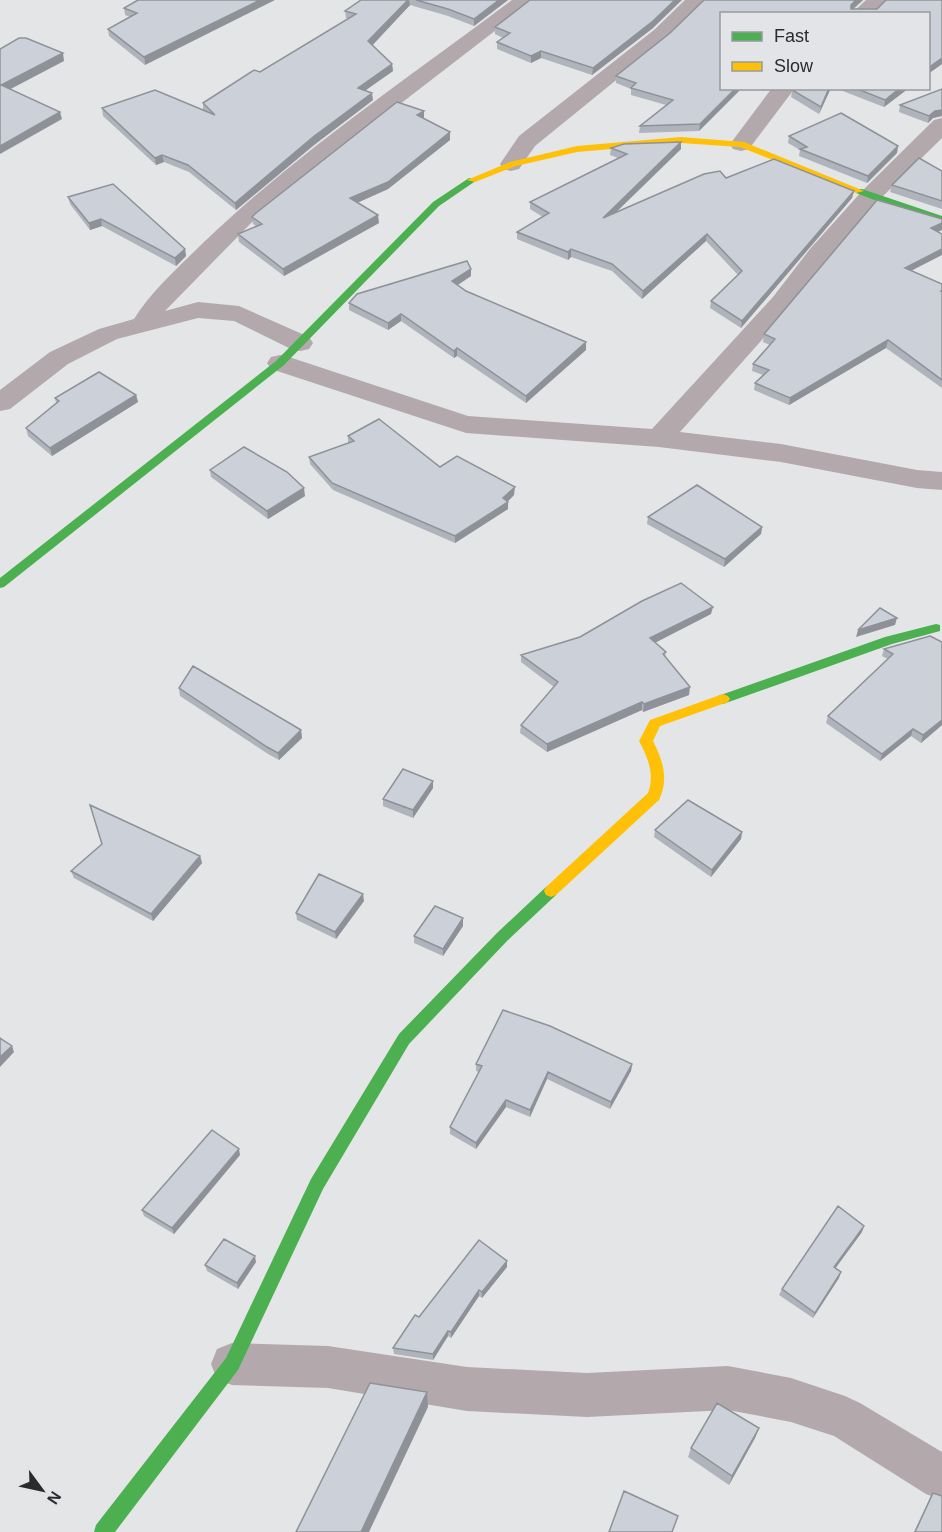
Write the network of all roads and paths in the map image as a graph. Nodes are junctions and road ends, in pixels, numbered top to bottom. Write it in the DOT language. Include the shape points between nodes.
graph roads {
  1 [pos="525,0"];
  2 [pos="697,0"];
  3 [pos="878,0"];
  4 [pos="863,12"];
  5 [pos="782,90"];
  6 [pos="942,124"];
  7 [pos="741,144"];
  8 [pos="511,164"];
  9 [pos="871,195"];
  10 [pos="942,219"];
  11 [pos="145,322"];
  12 [pos="300,343"];
  13 [pos="280,363"];
  14 [pos="0,403"];
  15 [pos="659,438"];
  16 [pos="942,481"];
  17 [pos="0,584"];
  18 [pos="936,628"];
  19 [pos="232,1364"];
  20 [pos="942,1478"];
  21 [pos="103,1532"];
  1 -- 11 [label="street" via="246,214 159,300"];
  2 -- 8 [label="street" via="661,34 544,126"];
  3 -- 4 [label="street"];
  5 -- 7 [label="street"];
  6 -- 9 [label="street"];
  7 -- 8 [label="street" via="687,140 628,144"];
  7 -- 9 [label="street"];
  8 -- 12 [label="street" via="458,188 436,204"];
  9 -- 10 [label="street"];
  9 -- 15 [label="street" via="775,310"];
  11 -- 12 [label="street" via="198,310 239,314"];
  11 -- 14 [label="street" via="108,334 59,358"];
  12 -- 13 [label="street"];
  13 -- 15 [label="street" via="466,424"];
  13 -- 17 [label="street"];
  15 -- 16 [label="street" via="781,453"];
  18 -- 19 [label="street" via="889,640 655,723 646,741 661,774 654,796 502,937 404,1039 317,1184"];
  19 -- 20 [label="street" via="328,1367 467,1389 587,1395 728,1388 791,1400 845,1418"];
  19 -- 21 [label="street"];
}
